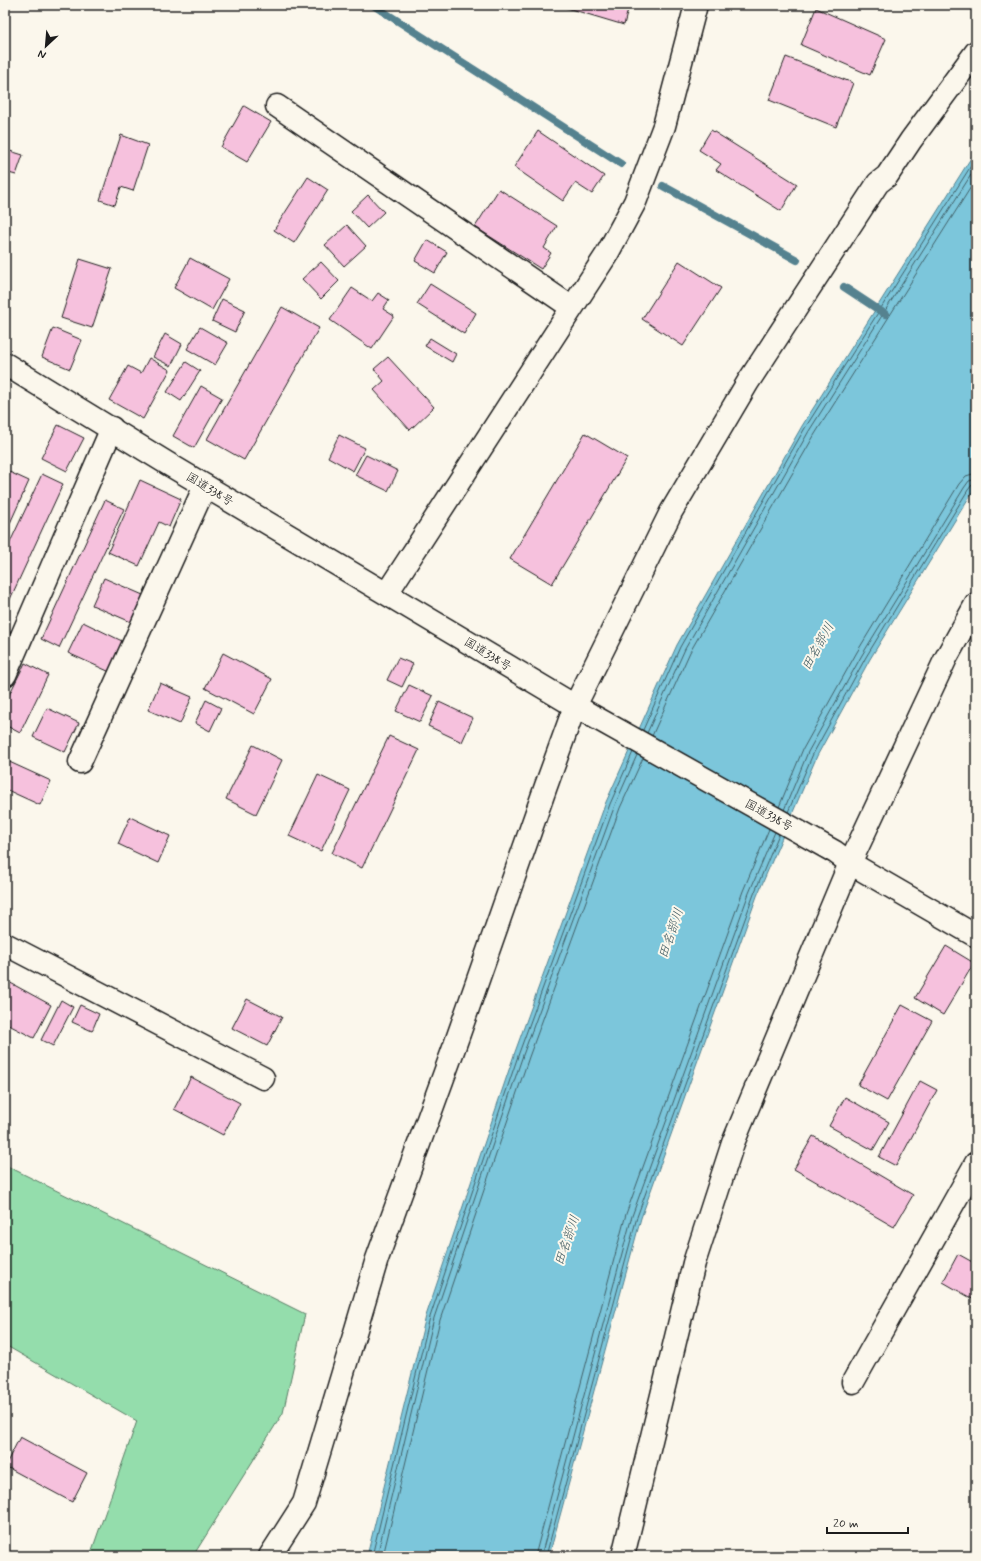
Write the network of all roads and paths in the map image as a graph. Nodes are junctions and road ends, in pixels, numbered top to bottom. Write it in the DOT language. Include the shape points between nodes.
graph roads {
  1 [pos="696,5"];
  2 [pos="976,52"];
  3 [pos="277,106"];
  4 [pos="572,307"];
  5 [pos="5,364"];
  6 [pos="112,428"];
  7 [pos="205,486"];
  8 [pos="386,593"];
  9 [pos="976,604"];
  10 [pos="5,675"];
  11 [pos="575,706"];
  12 [pos="80,762"];
  13 [pos="842,858"];
  14 [pos="976,936"];
  15 [pos="5,944"];
  16 [pos="263,1078"];
  17 [pos="976,1164"];
  18 [pos="853,1382"];
  19 [pos="270,1556"];
  20 [pos="623,1556"];
  1 -- 4 [label="main road" via="664,126 635,202 607,254"];
  2 -- 11 [label="main road" via="887,176 878,183 748,382 671,512"];
  3 -- 4 [label="main road"];
  4 -- 8 [label="main road"];
  5 -- 6 [label="main road, 国道338号"];
  6 -- 7 [label="main road, 国道338号"];
  6 -- 10 [label="main road"];
  7 -- 8 [label="main road, 国道338号"];
  7 -- 12 [label="main road"];
  8 -- 11 [label="main road, 国道338号"];
  9 -- 13 [label="main road"];
  11 -- 13 [label="main road, 国道338号"];
  11 -- 19 [label="main road" via="377,1258 304,1503"];
  13 -- 14 [label="main road, 国道338号"];
  13 -- 20 [label="main road" via="732,1143 694,1263"];
  15 -- 16 [label="main road"];
  17 -- 18 [label="main road"];
}
